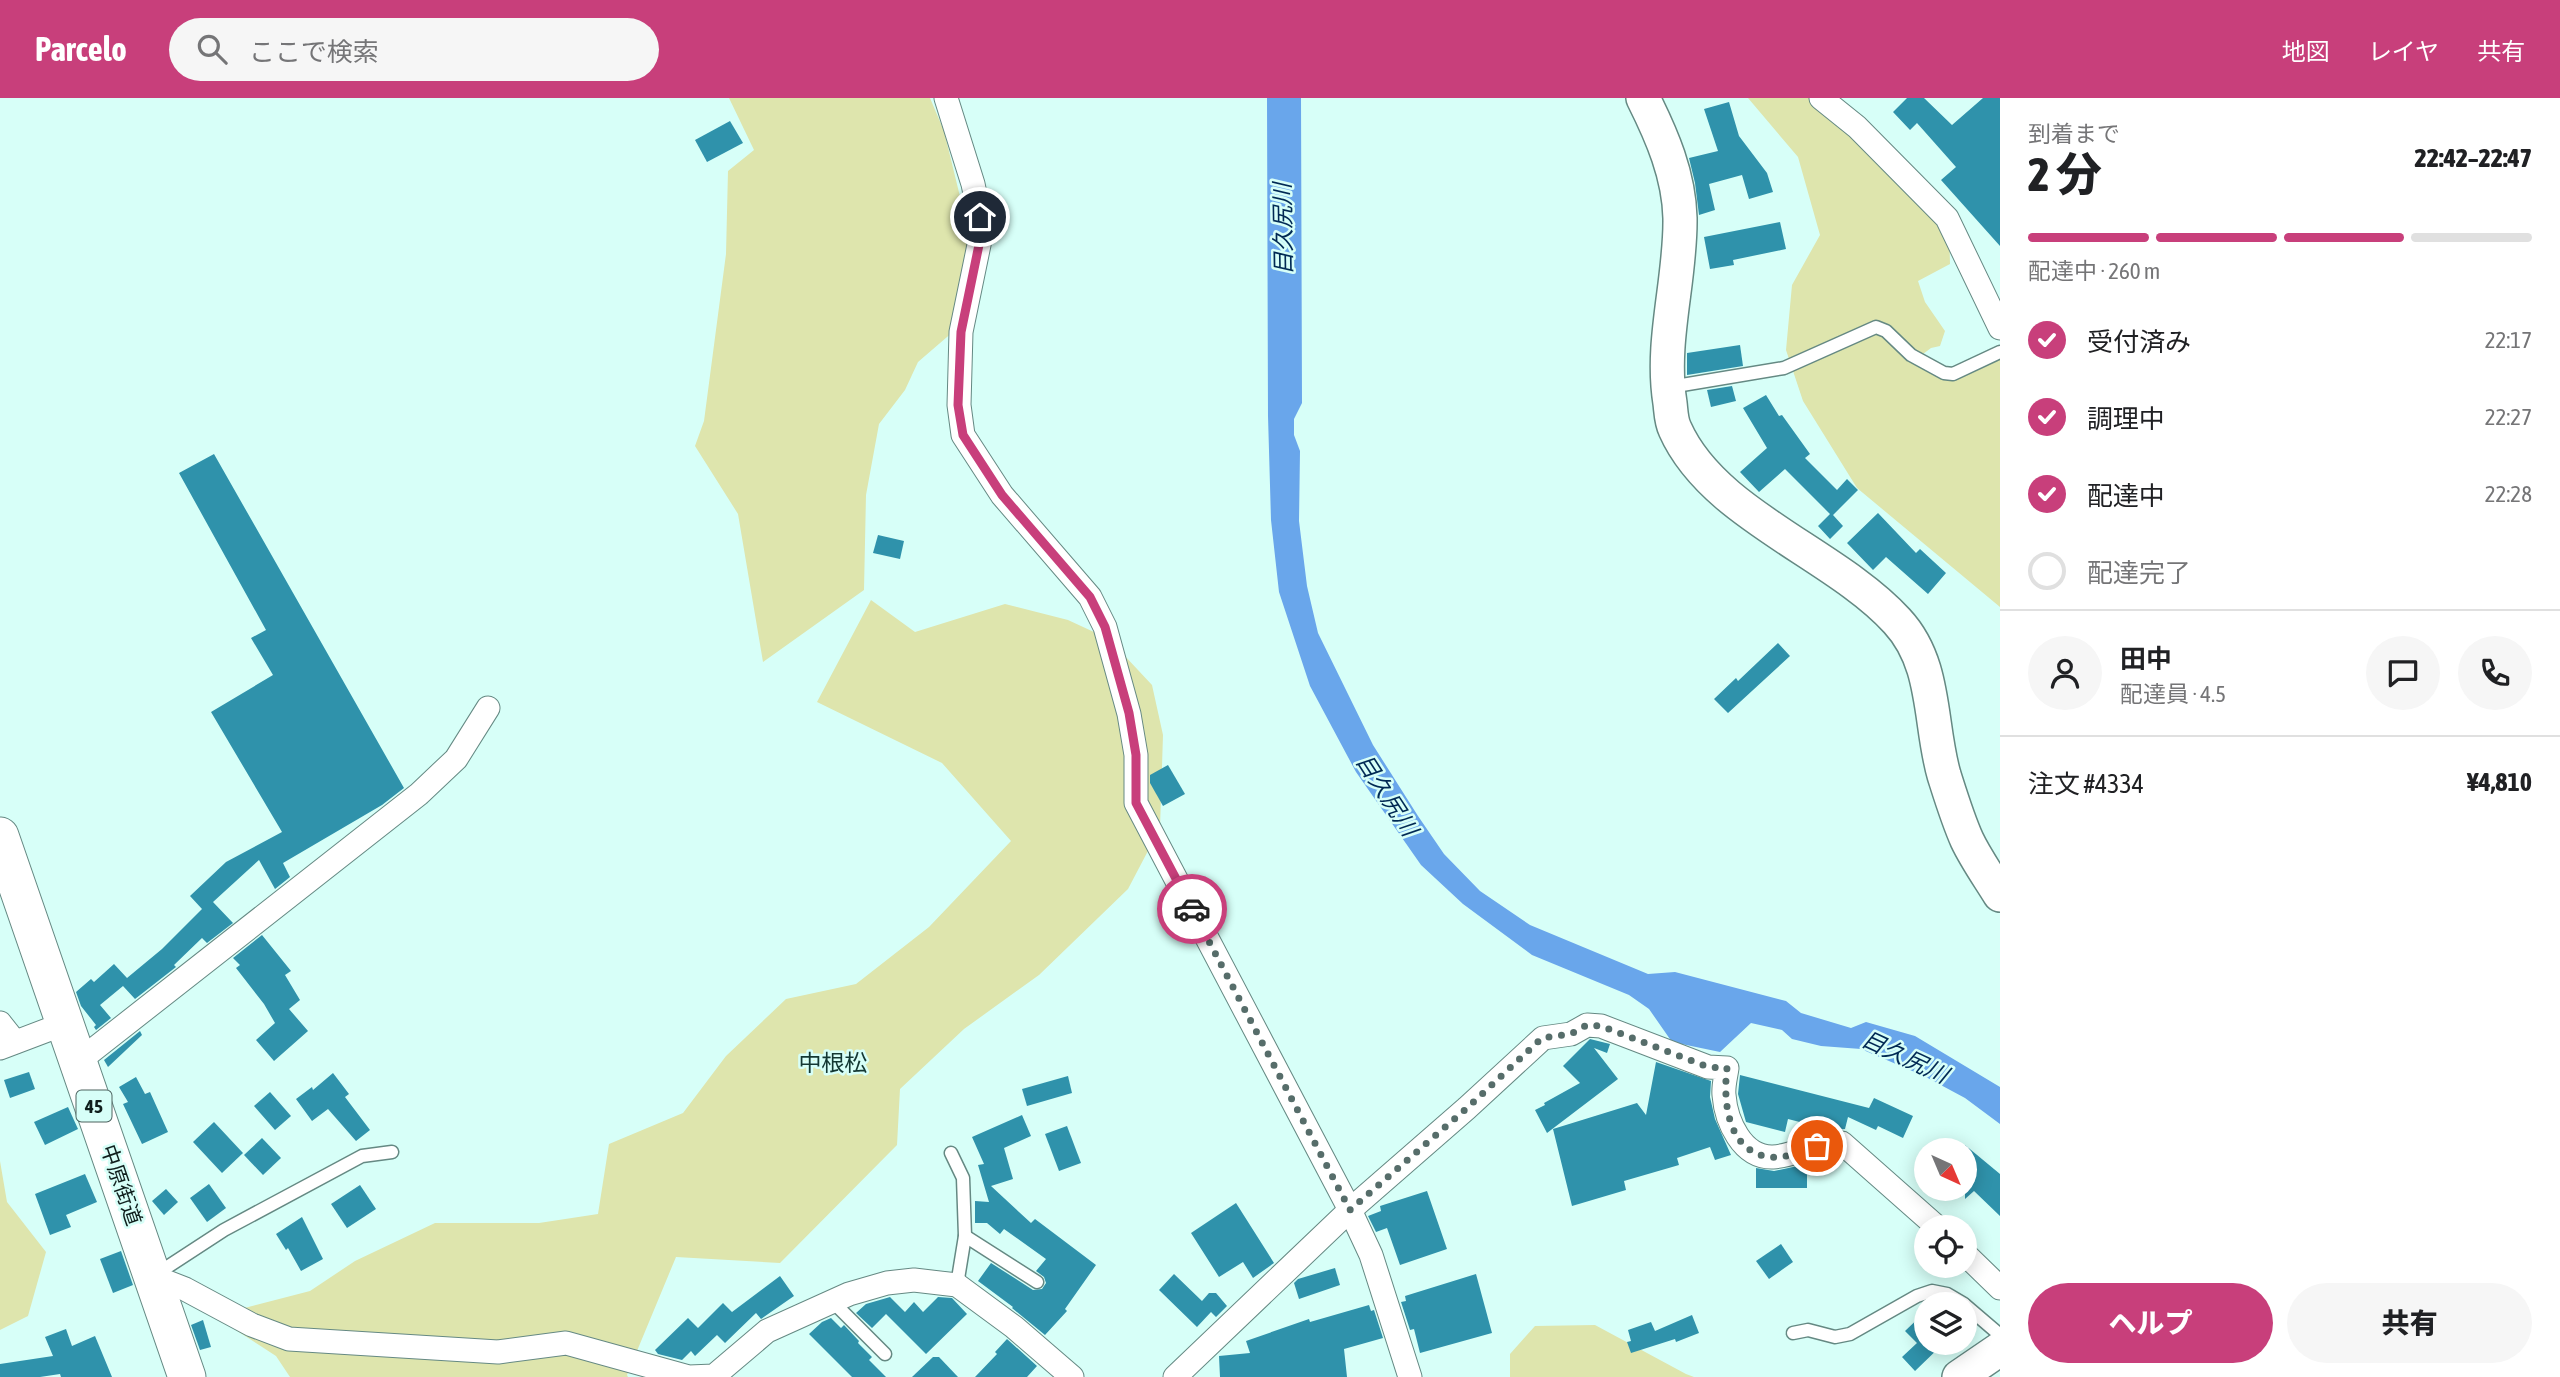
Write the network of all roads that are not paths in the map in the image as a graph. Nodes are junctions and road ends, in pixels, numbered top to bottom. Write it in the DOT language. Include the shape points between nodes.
graph roads {
  1 [pos="946,98"];
  2 [pos="1643,98"];
  3 [pos="1821,98"];
  4 [pos="2000,328"];
  5 [pos="2000,352"];
  6 [pos="1667,387"];
  7 [pos="488,708"];
  8 [pos="0,836"];
  9 [pos="2000,895"];
  10 [pos="0,1023"];
  11 [pos="66,1023"];
  12 [pos="7,1045"];
  13 [pos="79,1061"];
  14 [pos="392,1152"];
  15 [pos="951,1153"];
  16 [pos="1350,1210"];
  17 [pos="1923,1215"];
  18 [pos="965,1236"];
  19 [pos="1977,1266"];
  20 [pos="152,1276"];
  21 [pos="1037,1282"];
  22 [pos="957,1285"];
  23 [pos="2000,1288"];
  24 [pos="1914,1298"];
  25 [pos="833,1302"];
  26 [pos="1977,1315"];
  27 [pos="1793,1333"];
  28 [pos="2000,1335"];
  29 [pos="2000,1349"];
  30 [pos="885,1354"];
  31 [pos="187,1377"];
  32 [pos="1072,1377"];
  33 [pos="1175,1377"];
  34 [pos="1410,1377"];
  35 [pos="1959,1377"];
  1 -- 16 [label="street" via="980,217 980,240 961,332 958,405 963,435 1002,495 1090,597 1105,627 1129,713 1136,755 1136,803"];
  2 -- 6 [label="street" via="1674,173 1680,218"];
  3 -- 4 [label="street" via="1857,127 1947,218"];
  5 -- 6 [label="lane" via="1953,374 1944,373 1911,355 1876,327 1784,368"];
  6 -- 9 [label="street" via="1673,427 1693,461 1763,523 1863,589 1899,622 1918,653 1930,688 1944,773 1967,841"];
  7 -- 13 [label="street" via="456,759 419,794"];
  8 -- 11 [label="main road, 中原街道 / 45"];
  10 -- 12 [label="street"];
  11 -- 12 [label="street"];
  11 -- 13 [label="main road, 中原街道 / 45"];
  13 -- 20 [label="main road, 中原街道 / 45"];
  14 -- 20 [label="lane" via="362,1156 224,1230"];
  15 -- 18 [label="lane" via="963,1178"];
  16 -- 17 [label="street" via="1542,1038 1571,1034 1587,1025 1601,1026 1708,1067 1727,1068 1727,1114 1748,1149 1769,1157 1842,1143"];
  16 -- 33 [label="street"];
  16 -- 34 [label="street" via="1371,1255"];
  18 -- 21 [label="lane"];
  18 -- 22 [label="lane"];
  19 -- 23 [label="street"];
  20 -- 25 [label="street" via="289,1339 498,1352 566,1343 689,1377 714,1376 767,1331"];
  20 -- 31 [label="main road, 中原街道 / 45"];
  22 -- 25 [label="street" via="914,1280 887,1283"];
  22 -- 32 [label="street"];
  24 -- 27 [label="lane" via="1850,1334"];
  25 -- 30 [label="lane"];
  26 -- 28 [label="lane"];
  29 -- 35 [label="street"];
}
